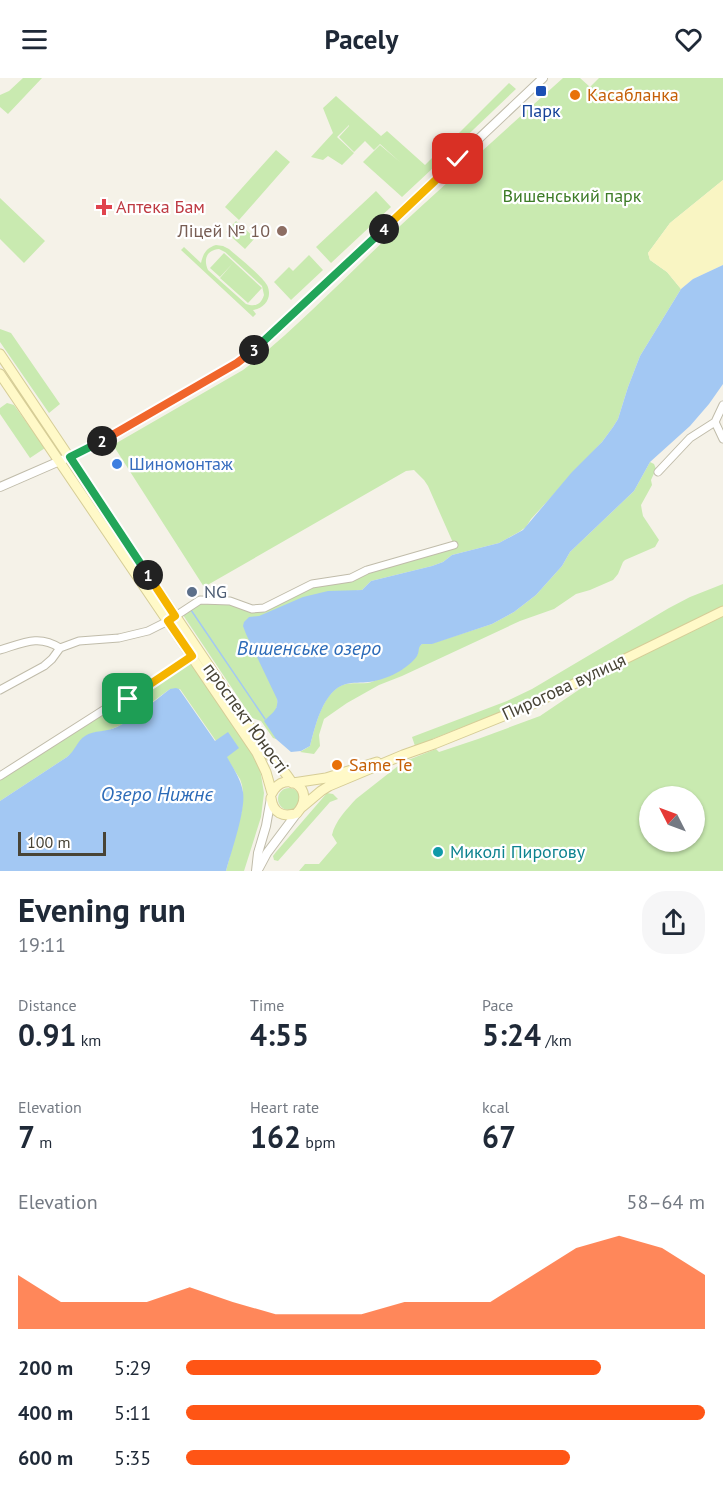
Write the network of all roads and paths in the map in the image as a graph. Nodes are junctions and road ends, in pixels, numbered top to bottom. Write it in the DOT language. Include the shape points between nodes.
graph roads {
  1 [pos="543,78"];
  2 [pos="0,354"];
  3 [pos="0,374"];
  4 [pos="723,405"];
  5 [pos="715,422"];
  6 [pos="723,440"];
  7 [pos="70,457"];
  8 [pos="60,461"];
  9 [pos="658,472"];
  10 [pos="0,487"];
  11 [pos="454,545"];
  12 [pos="723,611"];
  13 [pos="172,619"];
  14 [pos="60,648"];
  15 [pos="0,650"];
  16 [pos="192,656"];
  17 [pos="0,690"];
  18 [pos="403,755"];
  19 [pos="286,772"];
  20 [pos="0,776"];
  21 [pos="320,779"];
  22 [pos="293,783"];
  23 [pos="271,795"];
  24 [pos="299,810"];
  25 [pos="257,871"];
  1 -- 7 [label="street" via="252,352"];
  2 -- 7 [label="main road, проспект Юності"];
  3 -- 8 [label="main road, проспект Юності"];
  4 -- 5 [label="street"];
  5 -- 6 [label="street"];
  5 -- 9 [label="street" via="690,438"];
  7 -- 8 [label="street"];
  7 -- 13 [label="main road, проспект Юності"];
  8 -- 10 [label="street"];
  8 -- 13 [label="main road, проспект Юності"];
  11 -- 13 [label="street" via="366,570 351,578 312,584 264,608 203,599"];
  12 -- 18 [label="main road, Пирогова вулиця" via="533,704"];
  13 -- 14 [label="street" via="147,631 79,641"];
  13 -- 16 [label="main road, проспект Юності"];
  13 -- 19 [label="main road, проспект Юності" via="264,748"];
  14 -- 15 [label="street" via="41,640"];
  14 -- 17 [label="street" via="44,666"];
  16 -- 20 [label="street"];
  16 -- 23 [label="main road, проспект Юності" via="261,759"];
  18 -- 21 [label="main road, Пирогова вулиця"];
  18 -- 24 [label="main road, Пирогова вулиця" via="329,786"];
  19 -- 21 [label="main road"];
  19 -- 22 [label="main road, проспект Юності"];
  21 -- 22 [label="main road, Пирогова вулиця"];
  22 -- 23 [label="main road" via="281,783"];
  22 -- 24 [label="main road" via="303,792"];
  23 -- 24 [label="main road" via="279,813 290,815"];
  23 -- 25 [label="street, Пирогова вулиця"];
  24 -- 25 [label="street, Пирогова вулиця"];
}
